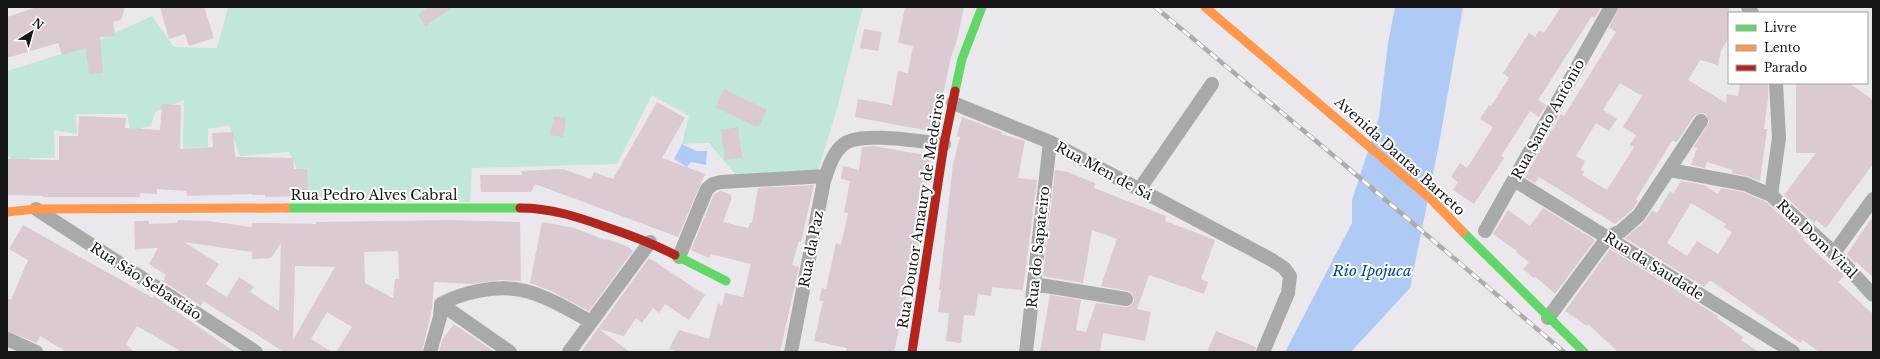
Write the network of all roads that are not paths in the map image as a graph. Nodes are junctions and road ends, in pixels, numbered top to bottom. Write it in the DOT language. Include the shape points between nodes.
graph roads {
  1 [pos="982,7"];
  2 [pos="1205,7"];
  3 [pos="1611,7"];
  4 [pos="1212,84"];
  5 [pos="1776,84"];
  6 [pos="952,103"];
  7 [pos="1701,121"];
  8 [pos="1050,142"];
  9 [pos="944,144"];
  10 [pos="1670,170"];
  11 [pos="826,176"];
  12 [pos="1514,180"];
  13 [pos="1139,190"];
  14 [pos="1771,195"];
  15 [pos="1873,199"];
  16 [pos="36,210"];
  17 [pos="7,212"];
  18 [pos="1485,231"];
  19 [pos="1608,237"];
  20 [pos="650,242"];
  21 [pos="1834,253"];
  22 [pos="679,257"];
  23 [pos="726,281"];
  24 [pos="1034,284"];
  25 [pos="1873,295"];
  26 [pos="1126,298"];
  27 [pos="441,304"];
  28 [pos="1548,318"];
  29 [pos="591,322"];
  30 [pos="7,339"];
  31 [pos="36,352"];
  32 [pos="256,352"];
  33 [pos="430,352"];
  34 [pos="510,352"];
  35 [pos="569,352"];
  36 [pos="791,352"];
  37 [pos="912,352"];
  38 [pos="1026,352"];
  39 [pos="1263,352"];
  40 [pos="1584,352"];
  41 [pos="1793,352"];
  1 -- 6 [label="street, Rua Doutor Amaury de Medeiros" via="962,59"];
  2 -- 28 [label="street, Avenida Dantas Barreto" via="1431,198"];
  3 -- 12 [label="street, Rua Santo Antônio"];
  4 -- 13 [label="street"];
  5 -- 14 [label="street, Rua Dom Vital" via="1779,138"];
  6 -- 8 [label="street, Rua Men de Sá"];
  6 -- 9 [label="street, Rua Doutor Amaury de Medeiros"];
  7 -- 10 [label="street"];
  8 -- 13 [label="street, Rua Men de Sá"];
  8 -- 24 [label="street, Rua do Sapateiro"];
  9 -- 11 [label="street, Rua da Paz" via="888,138 852,139 839,149"];
  9 -- 37 [label="street, Rua Doutor Amaury de Medeiros" via="934,224"];
  10 -- 14 [label="street" via="1745,184"];
  10 -- 19 [label="street" via="1632,223"];
  11 -- 22 [label="street" via="713,184 704,196"];
  11 -- 36 [label="street, Rua da Paz"];
  12 -- 18 [label="street, Rua Santo Antônio"];
  12 -- 19 [label="street, Rua da Saudade"];
  13 -- 39 [label="street, Rua Men de Sá" via="1284,268 1290,276 1288,293"];
  14 -- 21 [label="street, Rua Dom Vital"];
  15 -- 21 [label="street"];
  16 -- 17 [label="street, Rua Pedro Alves Cabral"];
  16 -- 20 [label="street, Rua Pedro Alves Cabral" via="534,208 566,213"];
  16 -- 32 [label="street, Rua São Sebastião"];
  19 -- 28 [label="street"];
  19 -- 41 [label="street, Rua da Saudade"];
  20 -- 22 [label="street, Rua Pedro Alves Cabral"];
  20 -- 29 [label="street"];
  21 -- 25 [label="street, Rua Dom Vital"];
  22 -- 23 [label="street, Rua Pedro Alves Cabral"];
  24 -- 26 [label="street"];
  24 -- 38 [label="street, Rua do Sapateiro"];
  27 -- 29 [label="street" via="452,298 492,289 522,290"];
  27 -- 33 [label="street"];
  27 -- 34 [label="street"];
  28 -- 40 [label="street, Avenida Dantas Barreto"];
  29 -- 35 [label="street"];
  30 -- 31 [label="street"];
}
